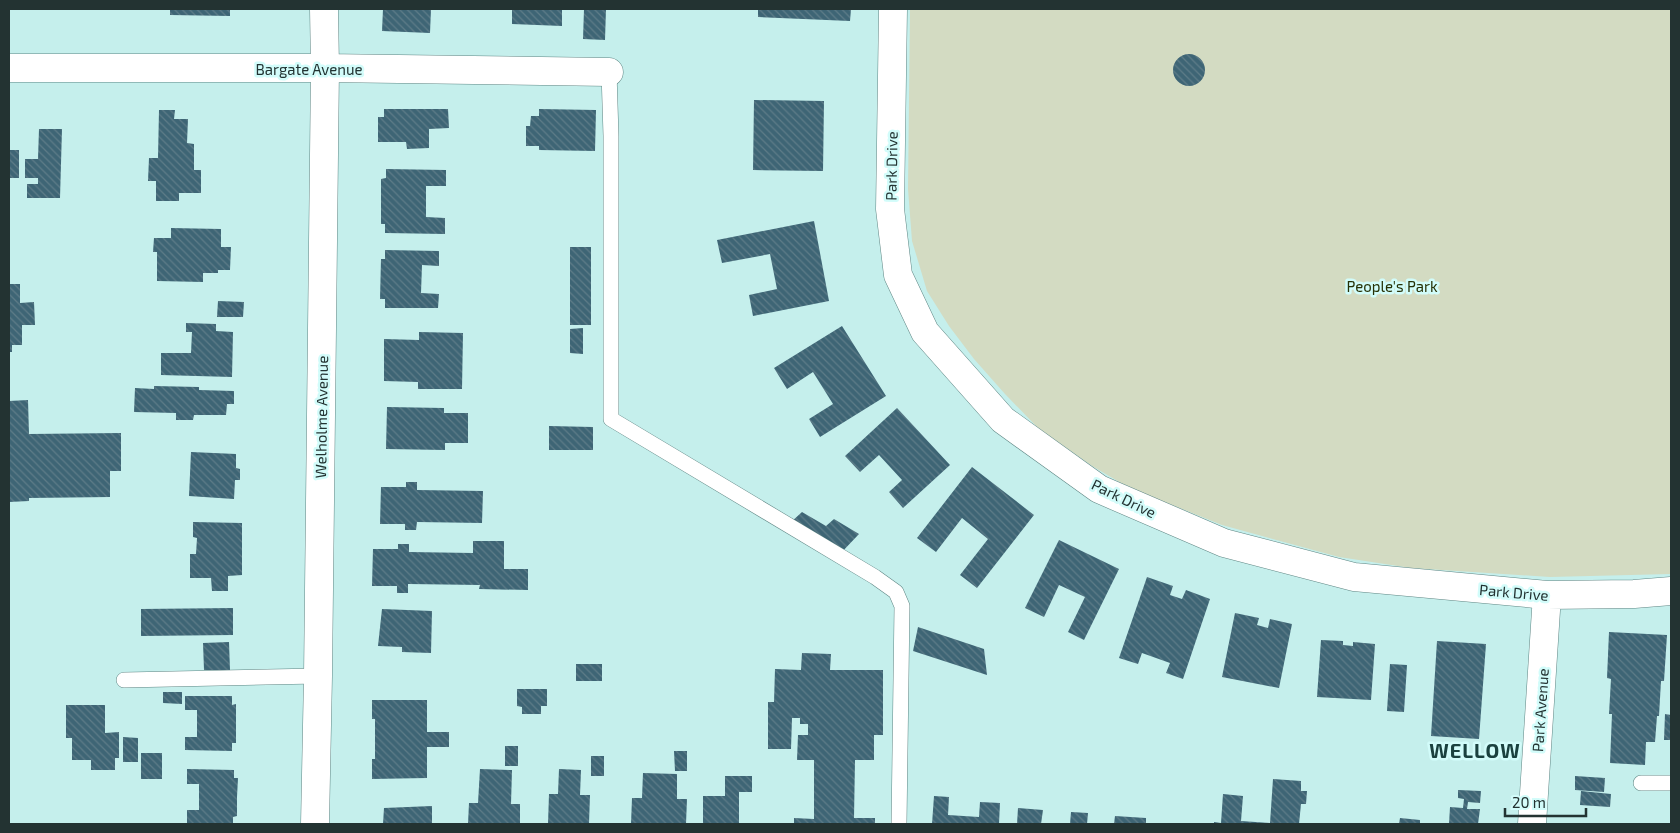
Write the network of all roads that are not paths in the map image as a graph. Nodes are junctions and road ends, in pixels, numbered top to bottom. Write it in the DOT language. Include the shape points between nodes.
graph roads {
  1 [pos="324,9"];
  2 [pos="893,9"];
  3 [pos="9,68"];
  4 [pos="325,68"];
  5 [pos="609,72"];
  6 [pos="1671,591"];
  7 [pos="1547,595"];
  8 [pos="318,676"];
  9 [pos="124,680"];
  10 [pos="1642,783"];
  11 [pos="1671,783"];
  12 [pos="315,824"];
  13 [pos="899,824"];
  14 [pos="1532,824"];
  1 -- 4 [label="street, Welholme Avenue"];
  2 -- 7 [label="street, Park Drive" via="890,209 898,275 925,332 1003,420 1099,488 1224,543 1354,577"];
  3 -- 4 [label="street, Bargate Avenue"];
  4 -- 5 [label="street, Bargate Avenue"];
  4 -- 8 [label="street, Welholme Avenue"];
  5 -- 13 [label="lane" via="611,419 896,592 902,606"];
  6 -- 7 [label="street, Park Drive"];
  7 -- 14 [label="street, Park Avenue"];
  8 -- 9 [label="lane"];
  8 -- 12 [label="street, Welholme Avenue"];
  10 -- 11 [label="lane"];
}
